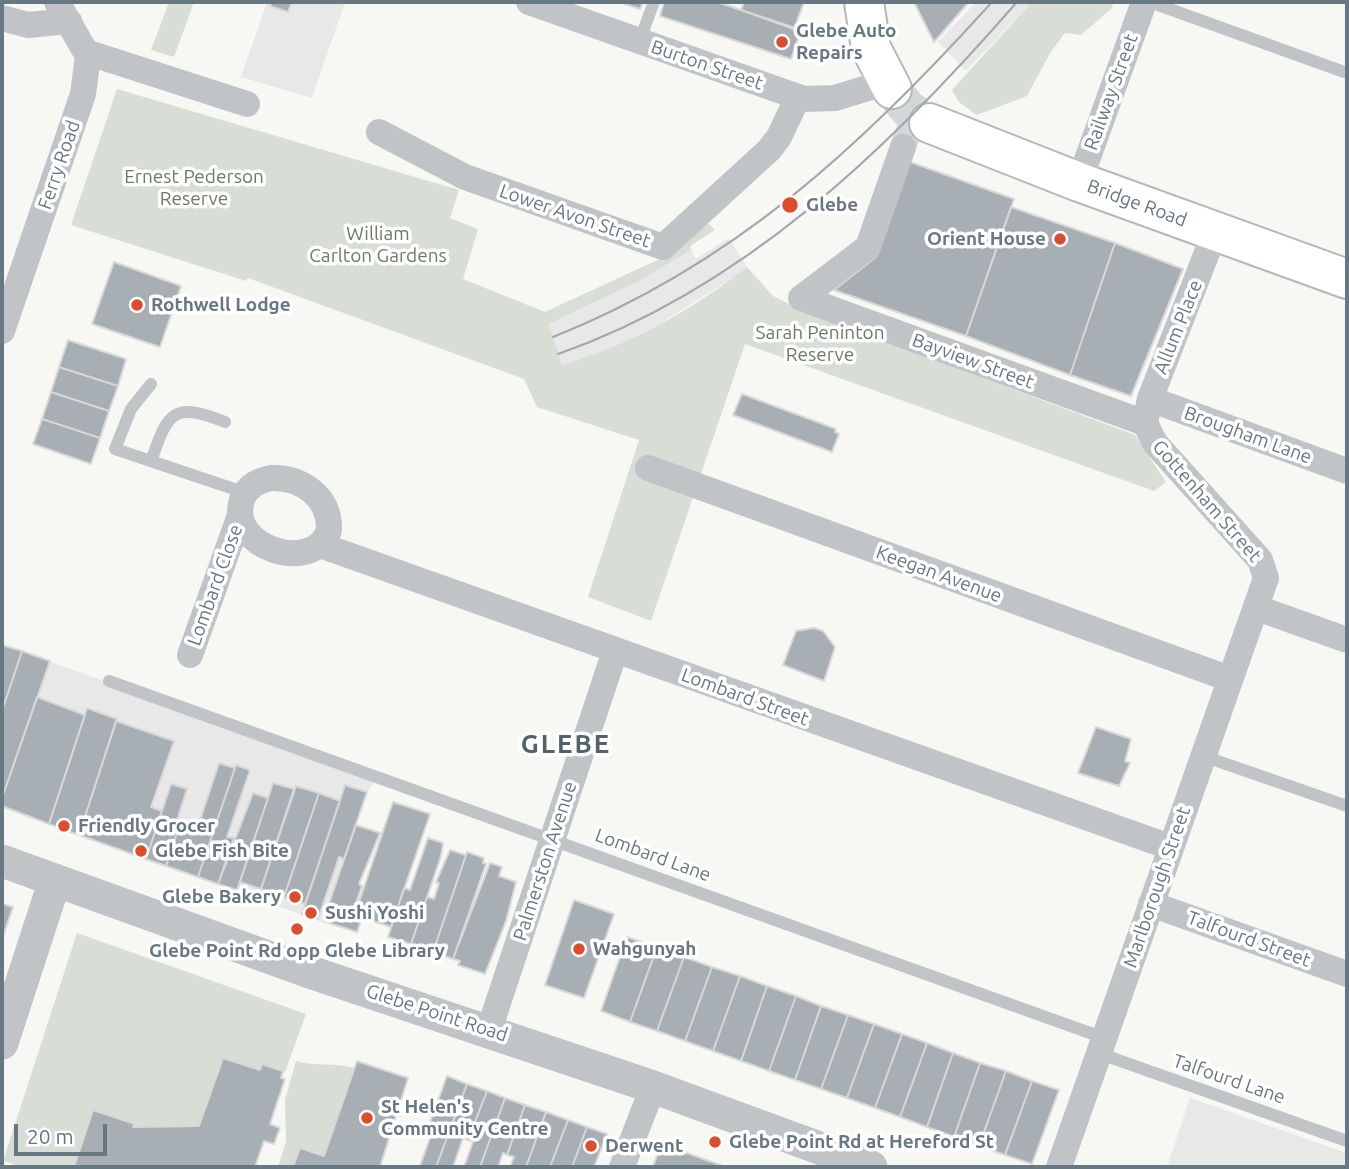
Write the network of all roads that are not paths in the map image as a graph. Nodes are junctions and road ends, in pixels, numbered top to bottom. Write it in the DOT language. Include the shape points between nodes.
graph roads {
  1 [pos="529,2"];
  2 [pos="653,2"];
  3 [pos="864,2"];
  4 [pos="1144,2"];
  5 [pos="1150,2"];
  6 [pos="63,11"];
  7 [pos="2,18"];
  8 [pos="639,42"];
  9 [pos="86,52"];
  10 [pos="1347,74"];
  11 [pos="889,86"];
  12 [pos="798,97"];
  13 [pos="247,104"];
  14 [pos="379,132"];
  15 [pos="916,135"];
  16 [pos="1079,181"];
  17 [pos="1215,232"];
  18 [pos="1347,279"];
  19 [pos="2,331"];
  20 [pos="151,384"];
  21 [pos="1147,411"];
  22 [pos="225,422"];
  23 [pos="151,461"];
  24 [pos="648,468"];
  25 [pos="1347,471"];
  26 [pos="243,504"];
  27 [pos="320,545"];
  28 [pos="1257,608"];
  29 [pos="1347,640"];
  30 [pos="615,651"];
  31 [pos="190,655"];
  32 [pos="1230,678"];
  33 [pos="109,681"];
  34 [pos="1203,756"];
  35 [pos="1347,806"];
  36 [pos="552,839"];
  37 [pos="1170,847"];
  38 [pos="2,861"];
  39 [pos="55,880"];
  40 [pos="1151,904"];
  41 [pos="1347,974"];
  42 [pos="489,1030"];
  43 [pos="2,1042"];
  44 [pos="1101,1046"];
  45 [pos="653,1087"];
  46 [pos="1347,1141"];
  47 [pos="622,1167"];
  48 [pos="871,1167"];
  49 [pos="1059,1167"];
  1 -- 8 [label="street, Burton Street"];
  2 -- 8 [label="lane"];
  3 -- 11 [label="main road" via="872,48"];
  4 -- 16 [label="street, Railway Street"];
  5 -- 10 [label="lane"];
  6 -- 7 [label="street" via="28,25"];
  6 -- 9 [label="street"];
  8 -- 12 [label="street, Burton Street"];
  9 -- 13 [label="street"];
  9 -- 19 [label="street, Ferry Road" via="90,63 83,94"];
  11 -- 12 [label="street, Burton Street" via="835,98"];
  12 -- 14 [label="street, Lower Avon Street" via="768,150 663,247 465,177"];
  15 -- 16 [label="main road, Bridge Road"];
  15 -- 21 [label="street, Bayview Street" via="868,247 802,298"];
  16 -- 17 [label="main road, Bridge Road"];
  17 -- 18 [label="main road, Bridge Road"];
  17 -- 21 [label="street, Allum Place"];
  20 -- 23 [label="lane" via="131,409 115,449"];
  21 -- 25 [label="street, Brougham Lane"];
  21 -- 28 [label="street, Gottenham Street" via="1155,443 1263,565 1266,578"];
  22 -- 23 [label="lane" via="193,411 178,413 164,426"];
  23 -- 26 [label="lane"];
  24 -- 32 [label="street, Keegan Avenue"];
  26 -- 27 [label="street, Lombard Close" via="246,530 267,547 300,553"];
  26 -- 27 [label="street" via="257,481 295,481 309,489 329,518 328,534"];
  26 -- 31 [label="street, Lombard Close"];
  27 -- 30 [label="street, Lombard Street"];
  28 -- 29 [label="street"];
  28 -- 32 [label="street, Marlborough Street"];
  30 -- 36 [label="street, Palmerston Avenue"];
  30 -- 37 [label="street, Lombard Street"];
  32 -- 34 [label="street, Marlborough Street"];
  33 -- 36 [label="lane, Lombard Lane"];
  34 -- 35 [label="lane"];
  34 -- 37 [label="street, Marlborough Street"];
  36 -- 42 [label="street, Palmerston Avenue"];
  36 -- 44 [label="lane, Lombard Lane"];
  37 -- 40 [label="street, Marlborough Street"];
  38 -- 39 [label="street, Glebe Point Road"];
  39 -- 42 [label="street, Glebe Point Road" via="303,970"];
  39 -- 43 [label="street"];
  40 -- 41 [label="street, Talfourd Street"];
  40 -- 44 [label="street, Marlborough Street"];
  42 -- 45 [label="street, Glebe Point Road"];
  44 -- 46 [label="lane, Talfourd Lane"];
  44 -- 49 [label="street, Marlborough Street"];
  45 -- 47 [label="street"];
  45 -- 48 [label="street, Glebe Point Road"];
}
